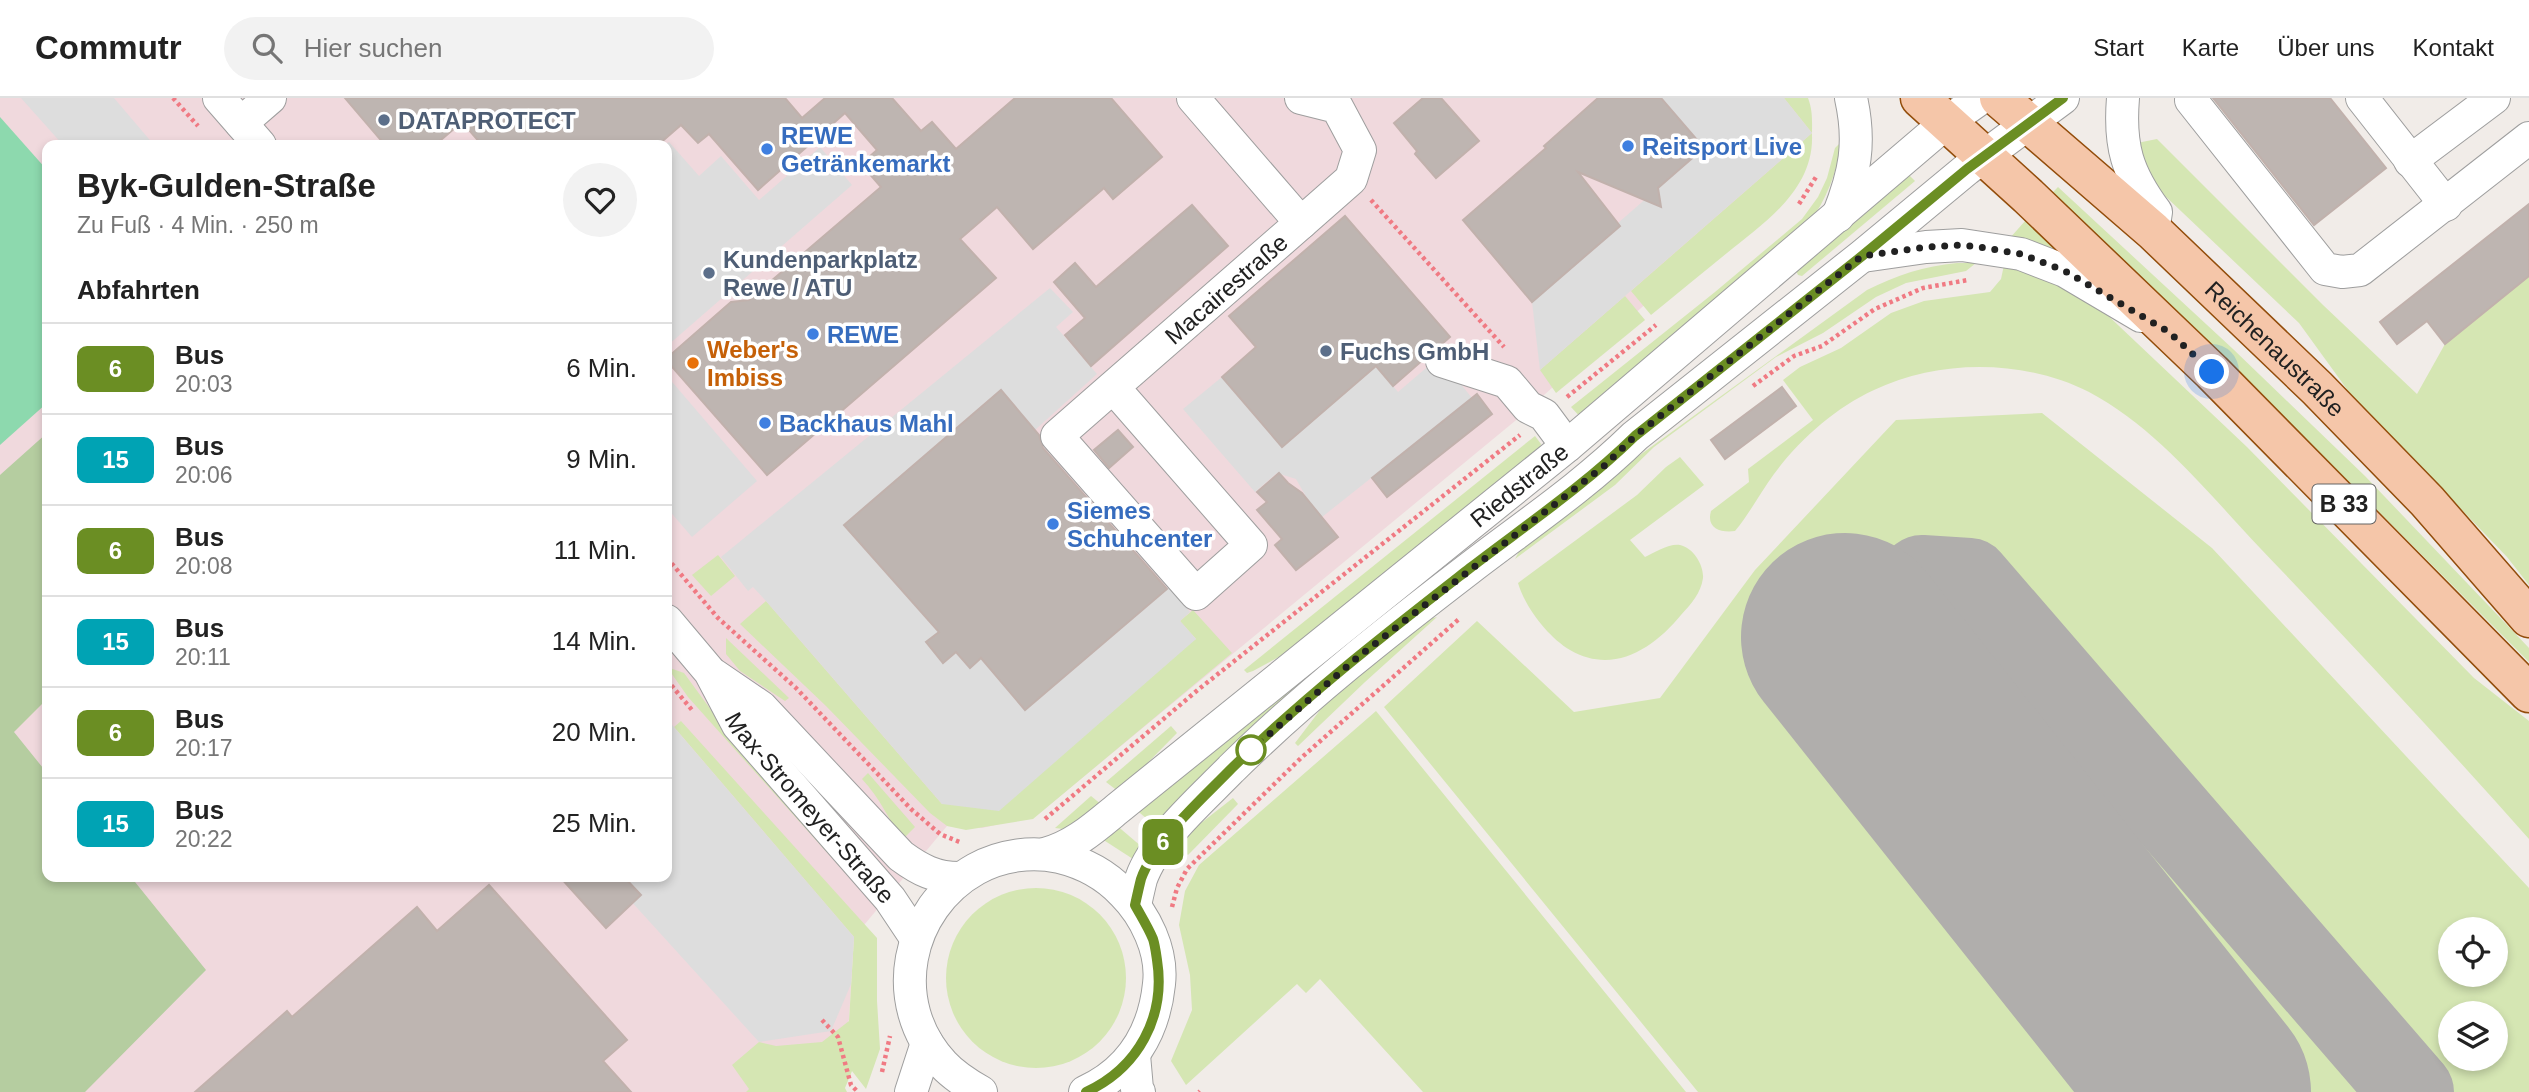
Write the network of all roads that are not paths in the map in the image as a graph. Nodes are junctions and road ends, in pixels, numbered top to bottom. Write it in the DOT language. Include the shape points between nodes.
graph roads {
  1 [pos="219,98"];
  2 [pos="270,98"];
  3 [pos="1194,98"];
  4 [pos="1301,98"];
  5 [pos="1851,98"];
  6 [pos="1981,98"];
  7 [pos="1999,98"];
  8 [pos="2063,98"];
  9 [pos="2123,98"];
  10 [pos="2362,98"];
  11 [pos="2494,98"];
  12 [pos="2191,100"];
  13 [pos="1933,110"];
  14 [pos="2029,124"];
  15 [pos="251,134"];
  16 [pos="2529,138"];
  17 [pos="1984,156"];
  18 [pos="2410,161"];
  19 [pos="2446,205"];
  20 [pos="1838,217"];
  21 [pos="1301,223"];
  22 [pos="2153,231"];
  23 [pos="1862,256"];
  24 [pos="2169,332"];
  25 [pos="1442,361"];
  26 [pos="1113,387"];
  27 [pos="1567,446"];
  28 [pos="2529,618"];
  29 [pos="672,629"];
  30 [pos="710,672"];
  31 [pos="2529,693"];
  32 [pos="1045,854"];
  33 [pos="959,878"];
  34 [pos="1135,905"];
  35 [pos="916,938"];
  36 [pos="927,1043"];
  37 [pos="1134,1055"];
  38 [pos="911,1092"];
  39 [pos="981,1092"];
  40 [pos="1085,1092"];
  41 [pos="1139,1092"];
  1 -- 15 [label="street"];
  2 -- 15 [label="street"];
  3 -- 21 [label="street, Macairestraße"];
  4 -- 21 [label="street, Macairestraße" via="1337,107 1360,150 1351,179"];
  5 -- 20 [label="street" via="1855,159"];
  6 -- 13 [label="street, Riedstraße"];
  7 -- 14 [label="main road, Reichenaustraße / B 33"];
  8 -- 14 [label="street, Riedstraße"];
  9 -- 22 [label="street" via="2123,148 2131,172 2156,212"];
  10 -- 18 [label="street"];
  11 -- 18 [label="street"];
  12 -- 19 [label="street" via="2325,269 2360,270"];
  13 -- 17 [label="main road, B 33"];
  13 -- 20 [label="street, Riedstraße"];
  14 -- 17 [label="street, Riedstraße"];
  14 -- 22 [label="main road, Reichenaustraße / B 33"];
  16 -- 19 [label="street"];
  17 -- 23 [label="street, Riedstraße"];
  17 -- 24 [label="main road, B 33"];
  18 -- 19 [label="street"];
  20 -- 27 [label="street, Riedstraße"];
  21 -- 26 [label="street, Macairestraße"];
  22 -- 28 [label="main road, Reichenaustraße / B 33" via="2340,411 2427,501"];
  23 -- 24 [label="street" via="1962,245 2021,254 2065,271"];
  23 -- 34 [label="street, Riedstraße" via="1266,735 1160,845 1142,878"];
  24 -- 31 [label="main road, B 33"];
  25 -- 27 [label="street" via="1507,382 1528,407 1544,415"];
  26 -- 26 [label="street, Macairestraße" via="1251,545 1195,594 1057,436"];
  27 -- 32 [label="street, Riedstraße" via="1086,834"];
  29 -- 30 [label="street, Max-Stromeyer-Straße"];
  30 -- 33 [label="street, Max-Stromeyer-Straße" via="761,707 901,856 932,875"];
  30 -- 35 [label="street, Max-Stromeyer-Straße" via="738,724 890,899"];
  32 -- 33 [label="street" via="1005,858"];
  32 -- 34 [label="street" via="1080,862 1110,880"];
  33 -- 35 [label="street" via="926,915"];
  34 -- 37 [label="street" via="1154,941 1160,981 1153,1020"];
  35 -- 36 [label="street" via="909,974 913,1010"];
  36 -- 38 [label="street"];
  36 -- 39 [label="street" via="942,1063"];
  37 -- 40 [label="street" via="1106,1083"];
  37 -- 41 [label="street"];
}
